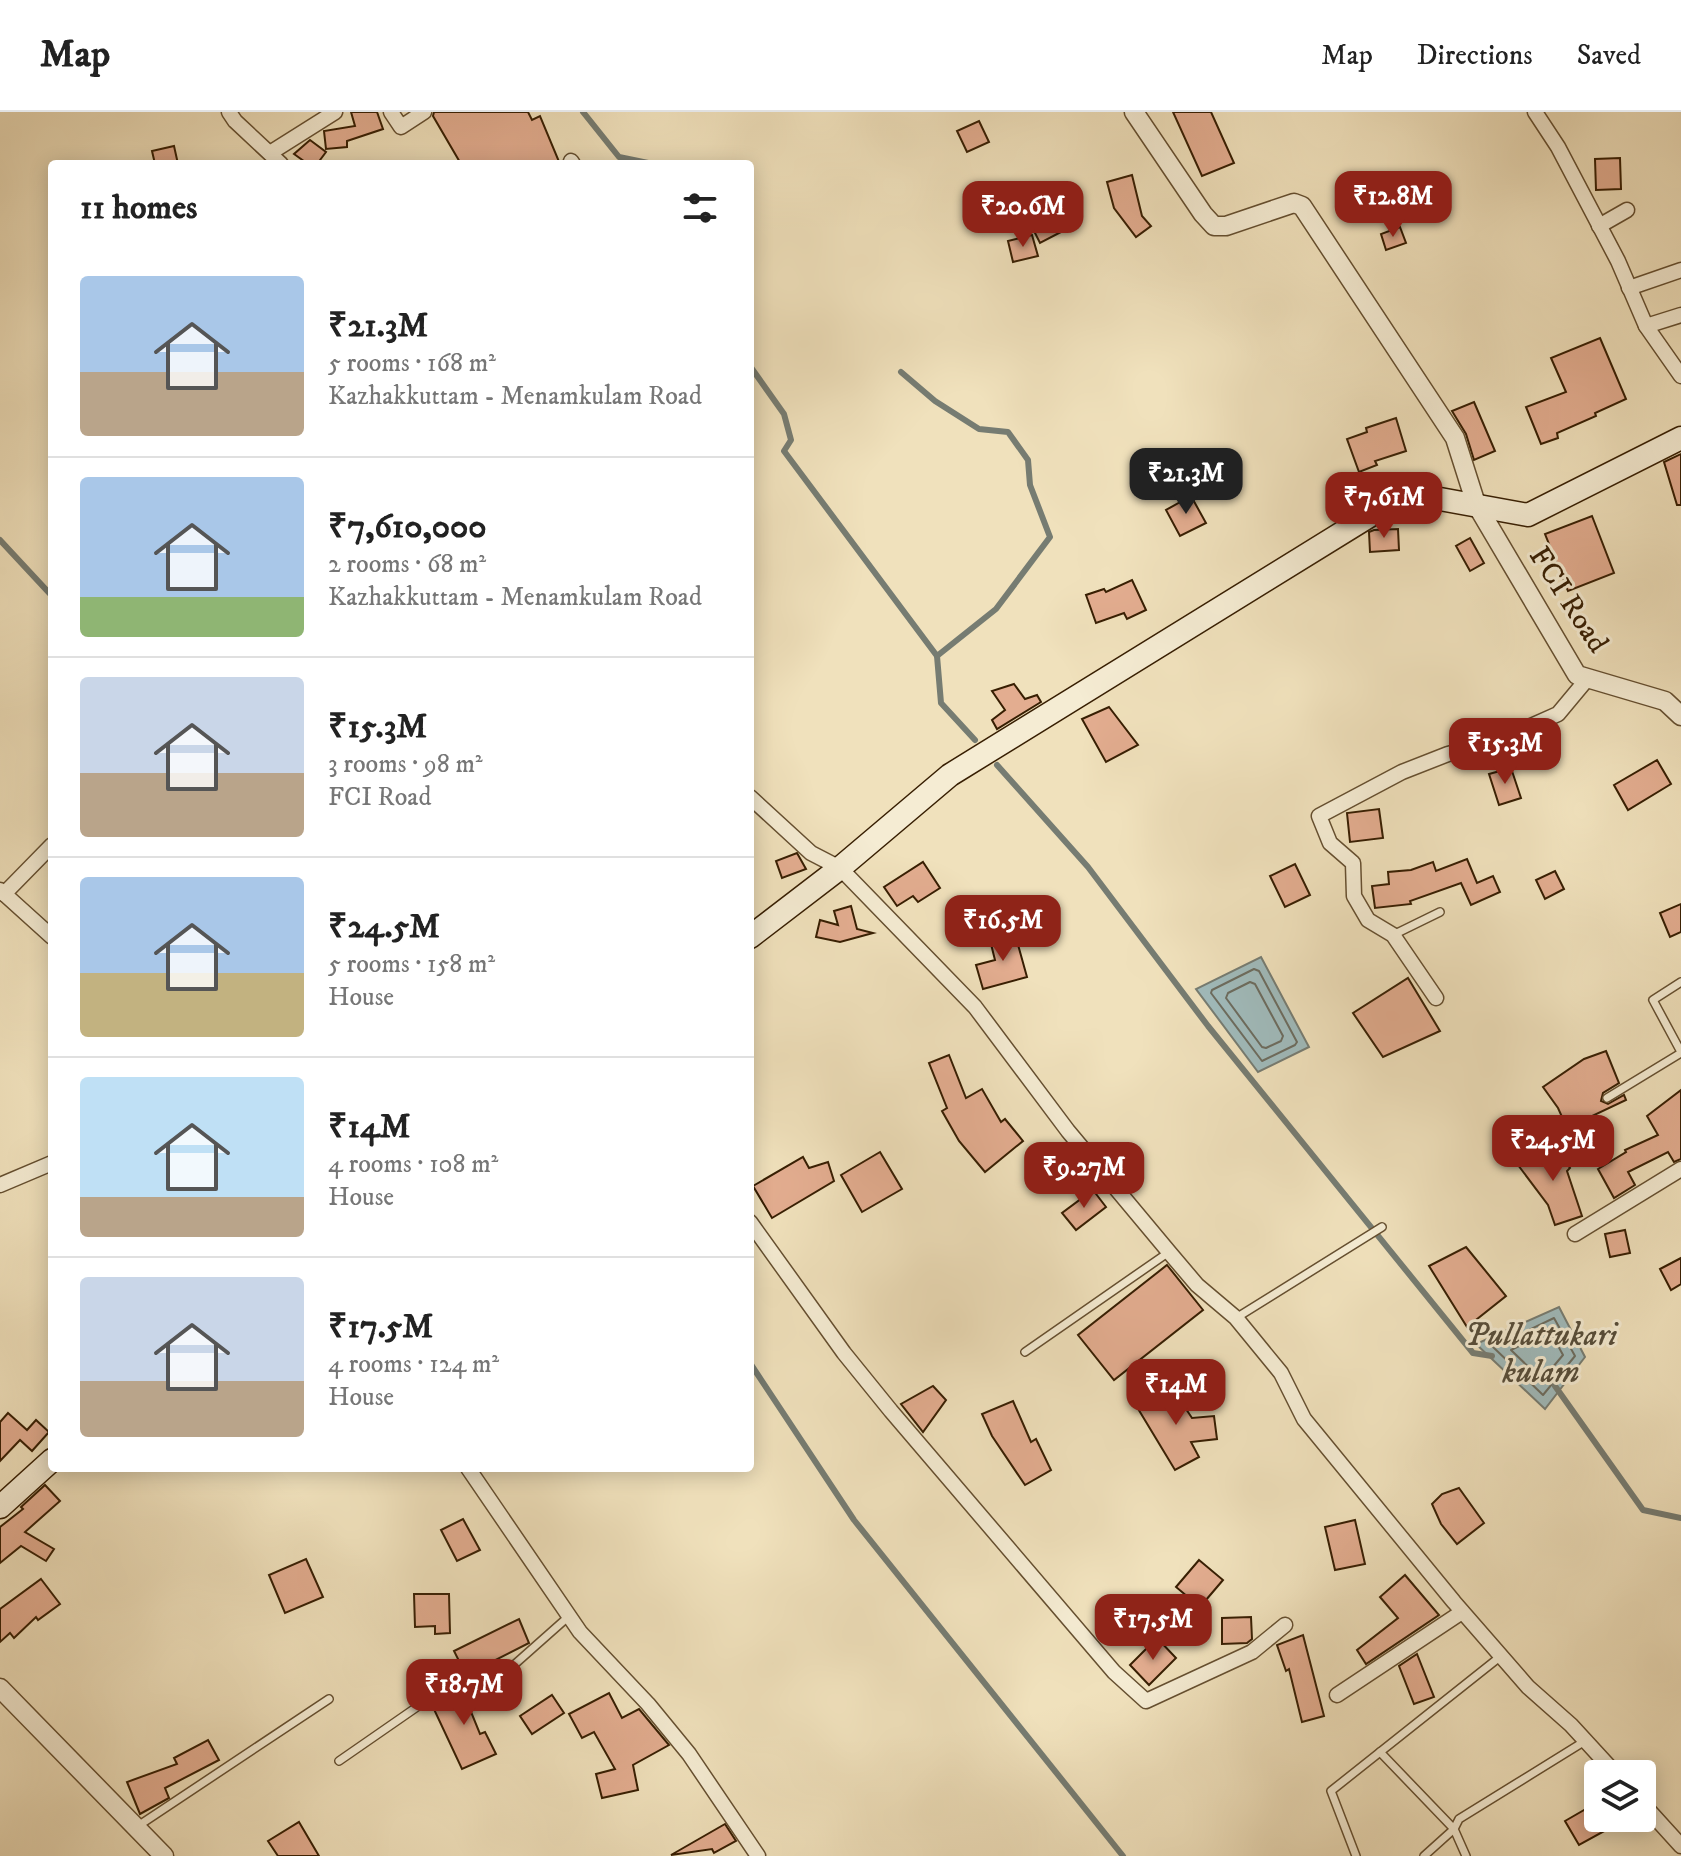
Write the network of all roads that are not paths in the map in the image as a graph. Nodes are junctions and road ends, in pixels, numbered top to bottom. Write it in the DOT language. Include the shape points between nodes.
graph roads {
  1 [pos="229,112"];
  2 [pos="335,112"];
  3 [pos="391,112"];
  4 [pos="424,112"];
  5 [pos="1134,112"];
  6 [pos="1535,112"];
  7 [pos="276,159"];
  8 [pos="1627,210"];
  9 [pos="1599,226"];
  10 [pos="1681,270"];
  11 [pos="1629,288"];
  12 [pos="1681,315"];
  13 [pos="1646,326"];
  14 [pos="1681,376"];
  15 [pos="1681,438"];
  16 [pos="1476,504"];
  17 [pos="1588,678"];
  18 [pos="1681,716"];
  19 [pos="754,801"];
  20 [pos="48,849"];
  21 [pos="840,868"];
  22 [pos="2,892"];
  23 [pos="1440,912"];
  24 [pos="48,933"];
  25 [pos="754,934"];
  26 [pos="1393,935"];
  27 [pos="1681,982"];
  28 [pos="1436,998"];
  29 [pos="1681,1052"];
  30 [pos="1607,1098"];
  31 [pos="48,1165"];
  32 [pos="1681,1169"];
  33 [pos="0,1185"];
  34 [pos="1382,1227"];
  35 [pos="754,1228"];
  36 [pos="1575,1234"];
  37 [pos="1169,1252"];
  38 [pos="1236,1318"];
  39 [pos="1025,1352"];
  40 [pos="48,1464"];
  41 [pos="471,1472"];
  42 [pos="0,1507"];
  43 [pos="1462,1612"];
  44 [pos="569,1616"];
  45 [pos="1285,1625"];
  46 [pos="1501,1656"];
  47 [pos="0,1688"];
  48 [pos="1337,1695"];
  49 [pos="329,1699"];
  50 [pos="1585,1741"];
  51 [pos="1380,1752"];
  52 [pos="1603,1760"];
  53 [pos="339,1761"];
  54 [pos="1656,1818"];
  55 [pos="136,1828"];
  56 [pos="1454,1829"];
  57 [pos="1681,1846"];
  58 [pos="164,1856"];
  59 [pos="758,1856"];
  60 [pos="1356,1856"];
  61 [pos="1424,1856"];
  62 [pos="1466,1856"];
  1 -- 7 [label="street"];
  2 -- 7 [label="street"];
  3 -- 4 [label="street" via="401,127"];
  5 -- 16 [label="street, FCI Road" via="1214,226 1294,203 1302,206 1455,438"];
  6 -- 9 [label="street"];
  8 -- 9 [label="street"];
  9 -- 11 [label="street"];
  10 -- 11 [label="street"];
  11 -- 13 [label="street"];
  12 -- 13 [label="street"];
  13 -- 14 [label="street"];
  15 -- 16 [label="main road" via="1528,515"];
  16 -- 17 [label="street, FCI Road" via="1577,675"];
  16 -- 21 [label="main road" via="1429,497 1371,515 950,775"];
  17 -- 18 [label="street, FCI Road" via="1665,701"];
  17 -- 26 [label="street" via="1558,714 1495,742 1402,772 1319,816 1330,843 1353,863 1354,896 1368,920"];
  19 -- 21 [label="street" via="811,853"];
  20 -- 22 [label="street"];
  21 -- 25 [label="main road"];
  21 -- 37 [label="street" via="975,1007 1068,1131"];
  22 -- 24 [label="street"];
  23 -- 26 [label="lane"];
  26 -- 28 [label="street"];
  27 -- 29 [label="lane" via="1653,1000"];
  29 -- 30 [label="lane"];
  31 -- 33 [label="street"];
  32 -- 36 [label="street"];
  34 -- 38 [label="lane"];
  35 -- 45 [label="street" via="891,1411 1114,1672 1146,1701 1252,1652"];
  37 -- 38 [label="street"];
  37 -- 39 [label="lane"];
  38 -- 43 [label="street" via="1281,1373 1304,1419"];
  40 -- 42 [label="main road"];
  41 -- 44 [label="street"];
  43 -- 46 [label="street"];
  43 -- 48 [label="street"];
  44 -- 53 [label="lane" via="515,1664 440,1691"];
  44 -- 59 [label="street" via="689,1754"];
  46 -- 50 [label="street"];
  46 -- 51 [label="lane"];
  47 -- 55 [label="street"];
  49 -- 55 [label="lane"];
  50 -- 52 [label="street"];
  50 -- 56 [label="lane" via="1459,1819"];
  51 -- 56 [label="lane"];
  51 -- 60 [label="lane" via="1331,1791"];
  54 -- 57 [label="street"];
  55 -- 58 [label="street"];
  56 -- 61 [label="lane"];
  56 -- 62 [label="lane"];
}
